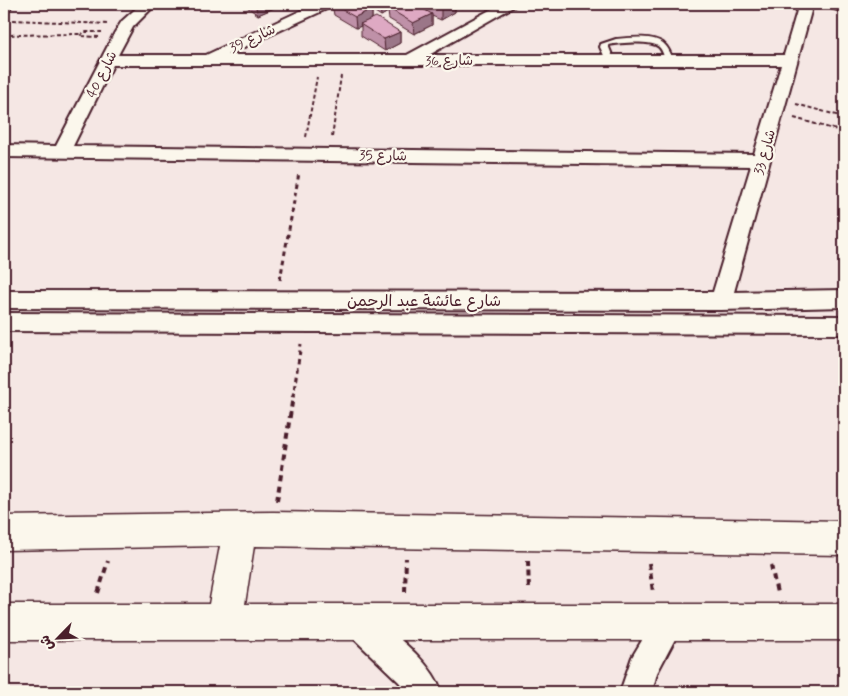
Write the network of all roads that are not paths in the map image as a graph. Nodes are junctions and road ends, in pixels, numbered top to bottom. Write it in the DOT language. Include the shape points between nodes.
graph roads {
  1 [pos="149,4"];
  2 [pos="326,4"];
  3 [pos="511,4"];
  4 [pos="806,4"];
  5 [pos="833,4"];
  6 [pos="844,8"];
  7 [pos="108,60"];
  8 [pos="205,60"];
  9 [pos="410,60"];
  10 [pos="790,60"];
  11 [pos="4,151"];
  12 [pos="62,151"];
  13 [pos="762,160"];
  14 [pos="844,299"];
  15 [pos="4,300"];
  16 [pos="721,301"];
  17 [pos="4,322"];
  18 [pos="844,325"];
  19 [pos="240,529"];
  20 [pos="4,533"];
  21 [pos="844,538"];
  22 [pos="4,622"];
  23 [pos="663,622"];
  24 [pos="844,622"];
  25 [pos="224,623"];
  26 [pos="358,623"];
  27 [pos="426,692"];
  28 [pos="636,692"];
  1 -- 7 [label="street, شارع 40" via="127,24"];
  2 -- 8 [label="street, شارع 39"];
  3 -- 9 [label="street"];
  4 -- 10 [label="street, شارع 33"];
  5 -- 6 [label="street"];
  7 -- 8 [label="street, شارع 36"];
  7 -- 12 [label="street, شارع 40"];
  8 -- 9 [label="street, شارع 36"];
  9 -- 10 [label="street, شارع 36"];
  10 -- 13 [label="street, شارع 33"];
  11 -- 12 [label="street, شارع 35"];
  12 -- 13 [label="street, شارع 35"];
  13 -- 16 [label="street, شارع 33"];
  14 -- 16 [label="street, شارع عائشة عبد الرحمن"];
  15 -- 16 [label="street, شارع عائشة عبد الرحمن"];
  17 -- 18 [label="street, شارع عائشة عبد الرحمن"];
  19 -- 20 [label="street"];
  19 -- 21 [label="street"];
  19 -- 25 [label="street"];
  22 -- 25 [label="street"];
  23 -- 24 [label="street"];
  23 -- 26 [label="street"];
  23 -- 28 [label="street"];
  25 -- 26 [label="street"];
  26 -- 27 [label="street" via="410,671"];
}
